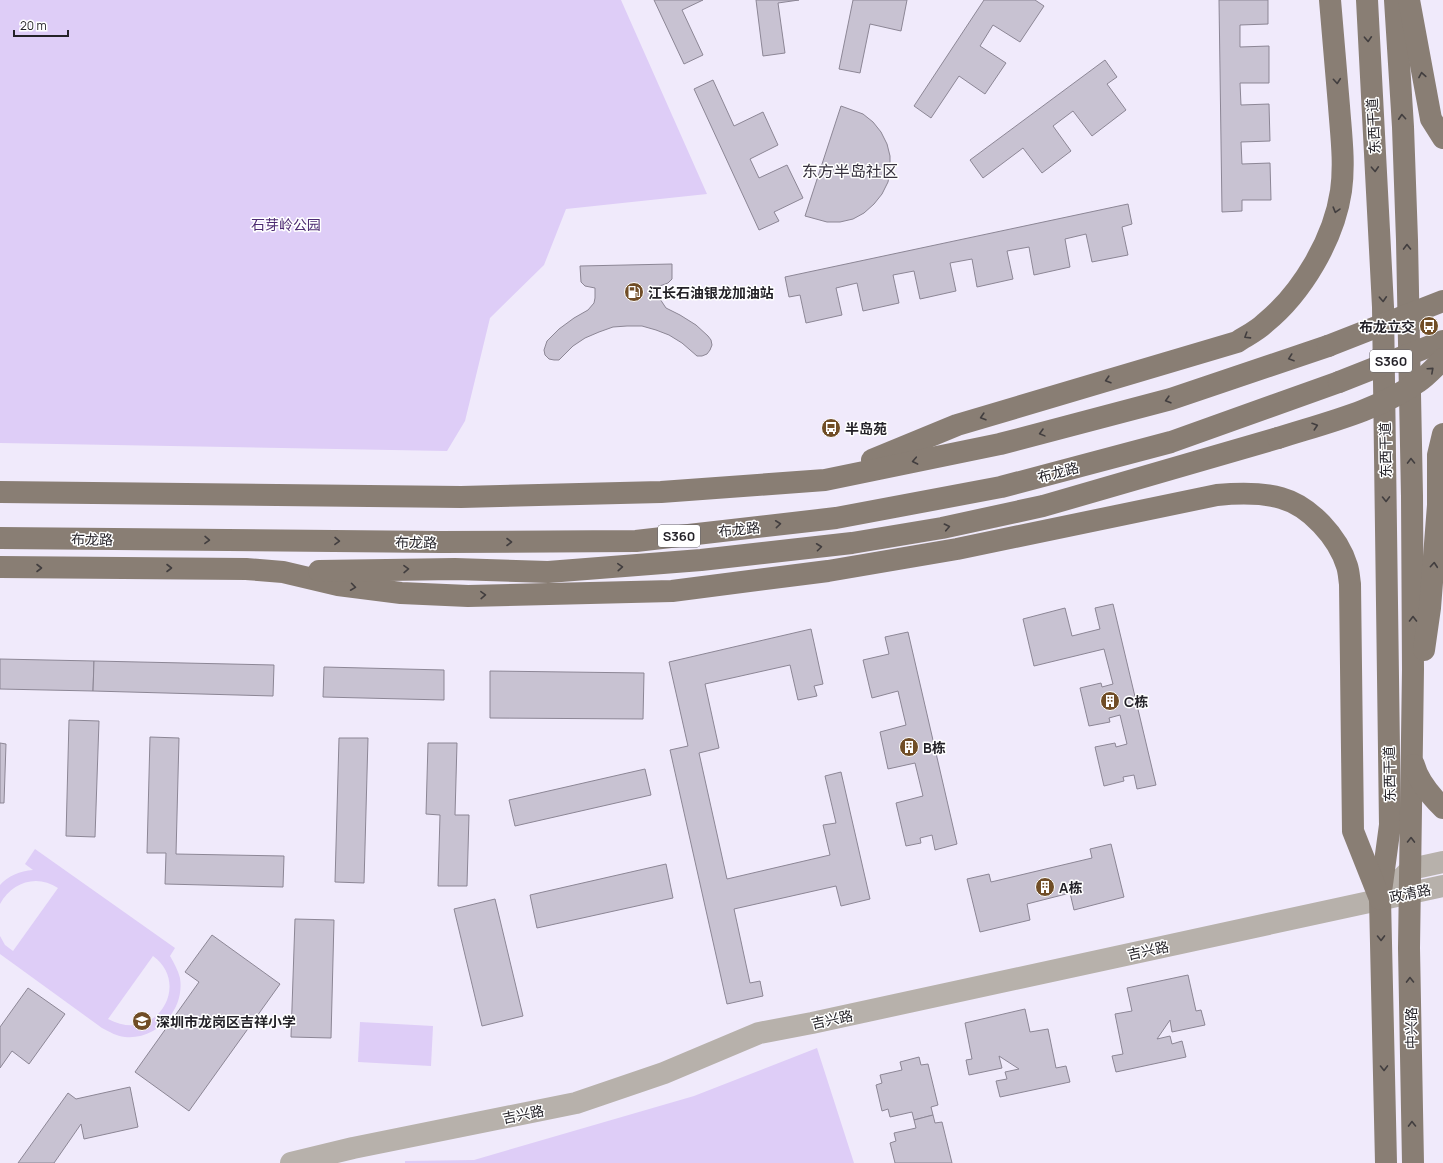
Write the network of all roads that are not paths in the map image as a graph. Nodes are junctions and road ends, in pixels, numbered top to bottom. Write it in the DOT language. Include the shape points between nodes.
graph roads {
  1 [pos="1330,0"];
  2 [pos="1367,0"];
  3 [pos="1395,0"];
  4 [pos="1409,0"];
  5 [pos="1443,138"];
  6 [pos="1443,301"];
  7 [pos="1443,341"];
  8 [pos="1443,359"];
  9 [pos="1443,434"];
  10 [pos="825,480"];
  11 [pos="0,492"];
  12 [pos="0,538"];
  13 [pos="636,541"];
  14 [pos="441,542"];
  15 [pos="0,567"];
  16 [pos="283,572"];
  17 [pos="548,572"];
  18 [pos="1412,728"];
  19 [pos="1412,758"];
  20 [pos="1443,808"];
  21 [pos="1443,862"];
  22 [pos="1411,869"];
  23 [pos="1443,886"];
  24 [pos="1410,893"];
  25 [pos="1380,899"];
  26 [pos="290,1163"];
  27 [pos="1386,1163"];
  28 [pos="1413,1163"];
  1 -- 10 [label="main road, one-way" via="1342,145 1341,192 1320,253 1306,276 1265,324 1237,342 957,425"];
  2 -- 25 [label="main road, 东西干道, one-way" via="1383,307 1390,825"];
  18 -- 3 [label="main road, 东西干道, one-way" via="1408,271"];
  5 -- 4 [label="main road, one-way" via="1431,119"];
  6 -- 10 [label="main road, S360, one-way, bridge" via="1328,346 1171,399 1000,444"];
  13 -- 7 [label="main road, 布龙路 / S360, one-way, bridge" via="836,518 1001,487 1171,442 1339,382"];
  17 -- 8 [label="main road, one-way, bridge" via="701,560 852,543 942,528 1043,506 1278,438 1364,410 1418,382"];
  18 -- 9 [label="main road, one-way" via="1430,608 1438,505 1438,455"];
  10 -- 11 [label="main road, S360" via="661,492 461,497"];
  12 -- 14 [label="main road, 布龙路 / S360, one-way"];
  14 -- 13 [label="main road, 布龙路 / S360, one-way"];
  13 -- 17 [label="main road"];
  14 -- 17 [label="main road"];
  15 -- 16 [label="main road, one-way" via="246,569"];
  16 -- 17 [label="main road, one-way" via="455,569"];
  16 -- 25 [label="main road, one-way" via="338,585 401,593 468,596 672,591 828,571 964,547 1217,495 1252,494 1282,498 1300,507 1318,522 1335,541 1347,567 1350,584 1353,831"];
  18 -- 19 [label="main road, 东西干道"];
  19 -- 20 [label="main road" via="1421,782"];
  22 -- 19 [label="main road, 东西干道, one-way"];
  21 -- 22 [label="street, 政清路"];
  22 -- 24 [label="main road, 东西干道"];
  22 -- 25 [label="street, 政清路"];
  23 -- 24 [label="street, 政清路"];
  24 -- 25 [label="street, 政清路"];
  28 -- 24 [label="main road, 中兴路, one-way"];
  25 -- 26 [label="street, 吉兴路" via="760,1033 664,1073 576,1103"];
  25 -- 27 [label="main road, 中兴路, one-way"];
}
